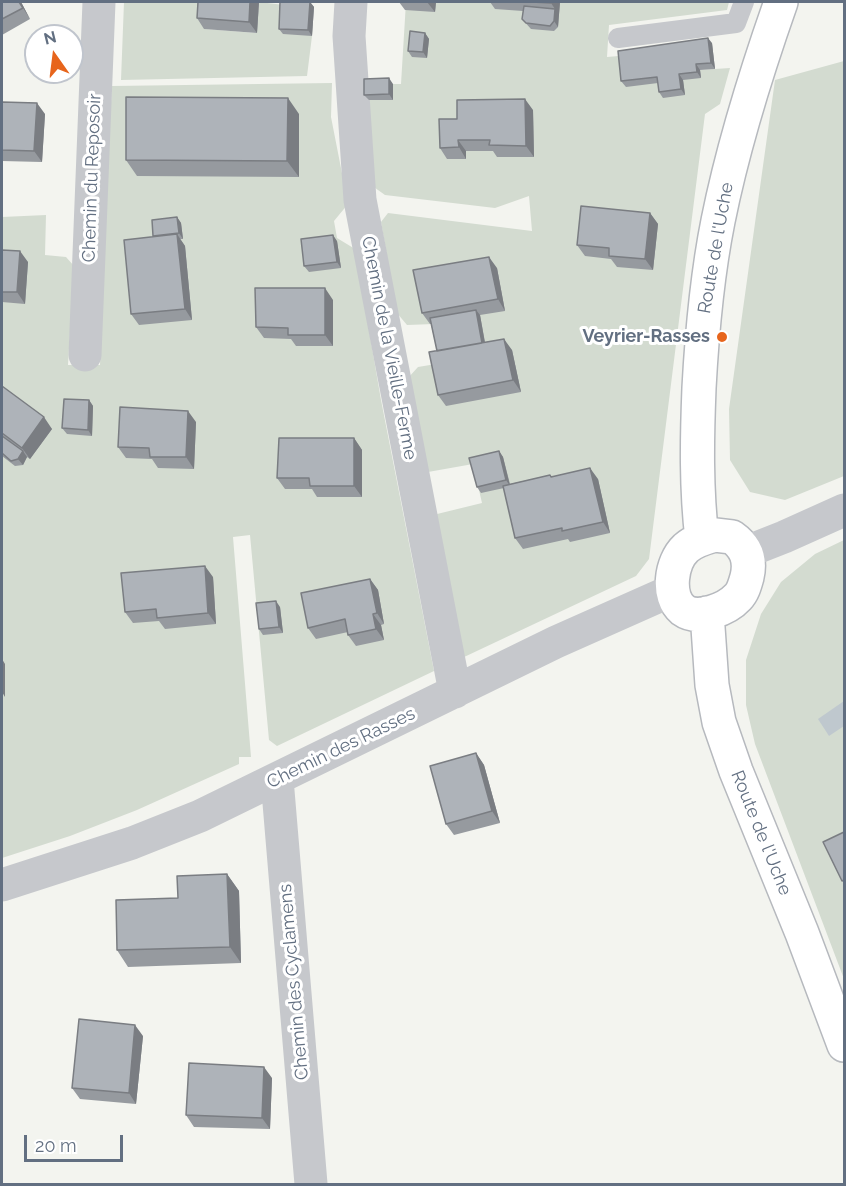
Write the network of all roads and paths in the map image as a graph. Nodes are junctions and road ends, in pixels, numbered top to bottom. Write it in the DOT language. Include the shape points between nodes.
graph roads {
  1 [pos="99,2"];
  2 [pos="351,2"];
  3 [pos="744,2"];
  4 [pos="781,2"];
  5 [pos="618,38"];
  6 [pos="85,355"];
  7 [pos="844,510"];
  8 [pos="702,539"];
  9 [pos="746,552"];
  10 [pos="673,590"];
  11 [pos="708,613"];
  12 [pos="455,692"];
  13 [pos="277,779"];
  14 [pos="2,885"];
  15 [pos="844,1045"];
  16 [pos="311,1185"];
  1 -- 6 [label="street, Chemin du Reposoir"];
  2 -- 12 [label="street, Chemin de la Vieille-Ferme" via="349,36 360,200"];
  3 -- 5 [label="lane" via="736,23"];
  4 -- 8 [label="street, Route de l'Uche" via="757,69 727,179 708,283 696,458"];
  7 -- 9 [label="street"];
  8 -- 9 [label="street" via="715,535 732,537"];
  8 -- 10 [label="street" via="680,554 674,568"];
  9 -- 11 [label="street" via="748,573 740,596"];
  10 -- 11 [label="street" via="675,600 687,613"];
  10 -- 12 [label="street, Chemin des Rasses"];
  11 -- 15 [label="street, Route de l'Uche" via="712,685 719,722"];
  12 -- 13 [label="street, Chemin des Rasses"];
  13 -- 14 [label="street, Chemin des Rasses" via="132,843"];
  13 -- 16 [label="street, Chemin des Cyclamens"];
}
